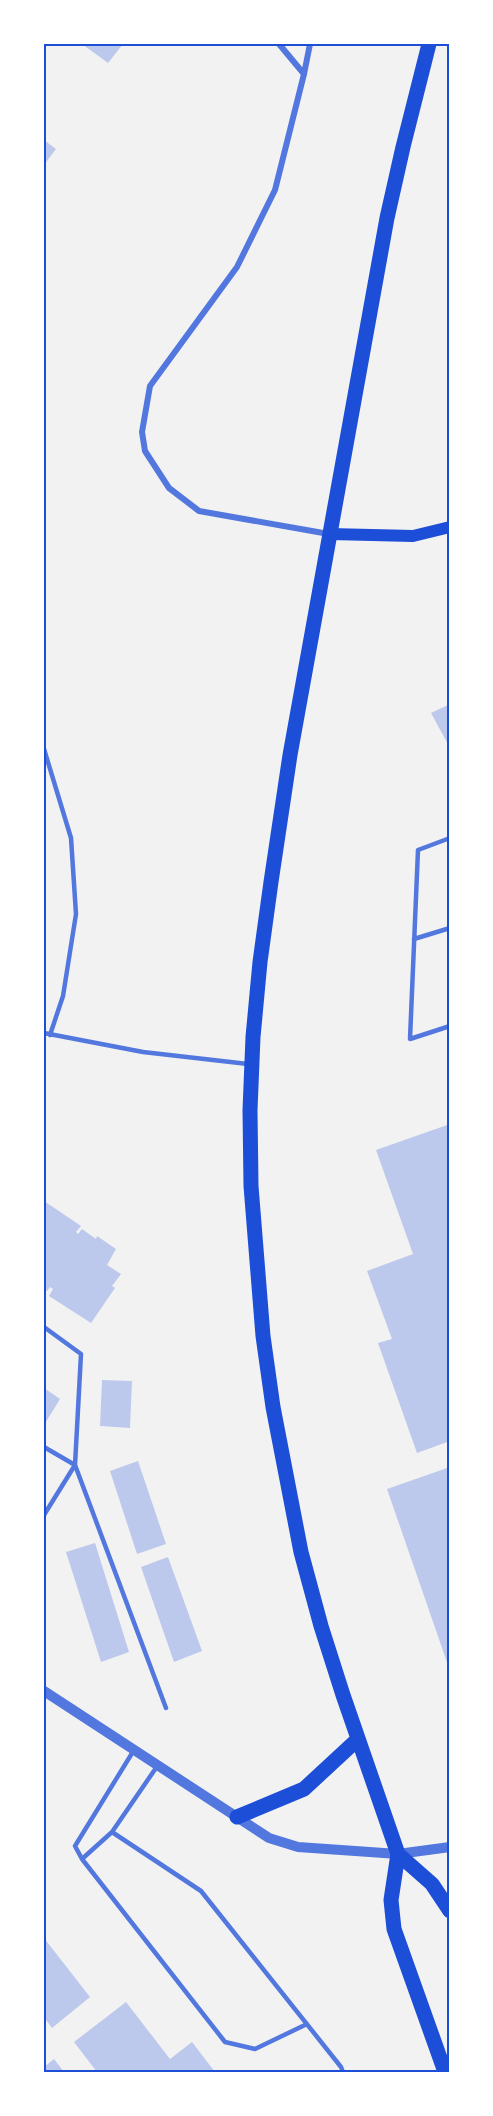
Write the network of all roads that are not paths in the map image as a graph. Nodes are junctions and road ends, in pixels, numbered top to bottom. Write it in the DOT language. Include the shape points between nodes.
graph roads {
  1 [pos="279,44"];
  2 [pos="310,44"];
  3 [pos="429,44"];
  4 [pos="304,74"];
  5 [pos="450,527"];
  6 [pos="330,534"];
  7 [pos="44,749"];
  8 [pos="450,838"];
  9 [pos="450,928"];
  10 [pos="414,939"];
  11 [pos="450,1026"];
  12 [pos="44,1033"];
  13 [pos="50,1035"];
  14 [pos="252,1064"];
  15 [pos="44,1327"];
  16 [pos="44,1447"];
  17 [pos="75,1465"];
  18 [pos="44,1515"];
  19 [pos="44,1691"];
  20 [pos="166,1708"];
  21 [pos="358,1739"];
  22 [pos="134,1750"];
  23 [pos="158,1765"];
  24 [pos="237,1817"];
  25 [pos="112,1832"];
  26 [pos="450,1847"];
  27 [pos="398,1854"];
  28 [pos="82,1859"];
  29 [pos="450,1911"];
  30 [pos="307,2024"];
  31 [pos="343,2073"];
  32 [pos="446,2073"];
  1 -- 4 [label="street"];
  2 -- 4 [label="street"];
  3 -- 6 [label="main road" via="387,218"];
  4 -- 6 [label="street" via="274,190 237,267 150,386 142,432 145,451 169,488 199,511"];
  5 -- 6 [label="main road" via="413,536"];
  6 -- 14 [label="main road" via="271,882"];
  7 -- 13 [label="lane" via="71,838 76,914 63,996"];
  8 -- 10 [label="lane" via="418,850"];
  9 -- 10 [label="lane"];
  10 -- 11 [label="lane" via="410,1039"];
  12 -- 13 [label="lane"];
  13 -- 14 [label="lane" via="143,1052"];
  14 -- 21 [label="main road" via="251,1186 262,1336 273,1407 301,1552"];
  15 -- 17 [label="lane" via="81,1354"];
  16 -- 17 [label="lane"];
  17 -- 18 [label="lane"];
  17 -- 20 [label="lane"];
  19 -- 22 [label="street"];
  21 -- 24 [label="main road" via="304,1789"];
  21 -- 27 [label="main road"];
  22 -- 23 [label="street"];
  22 -- 28 [label="lane" via="75,1846"];
  23 -- 24 [label="street"];
  23 -- 25 [label="lane"];
  24 -- 27 [label="street" via="269,1838 298,1847"];
  25 -- 28 [label="lane"];
  25 -- 30 [label="lane" via="201,1891"];
  26 -- 27 [label="street"];
  27 -- 29 [label="main road" via="432,1884"];
  27 -- 32 [label="main road" via="391,1900 394,1929"];
  28 -- 30 [label="lane" via="225,2042 255,2049"];
  30 -- 31 [label="lane"];
}
